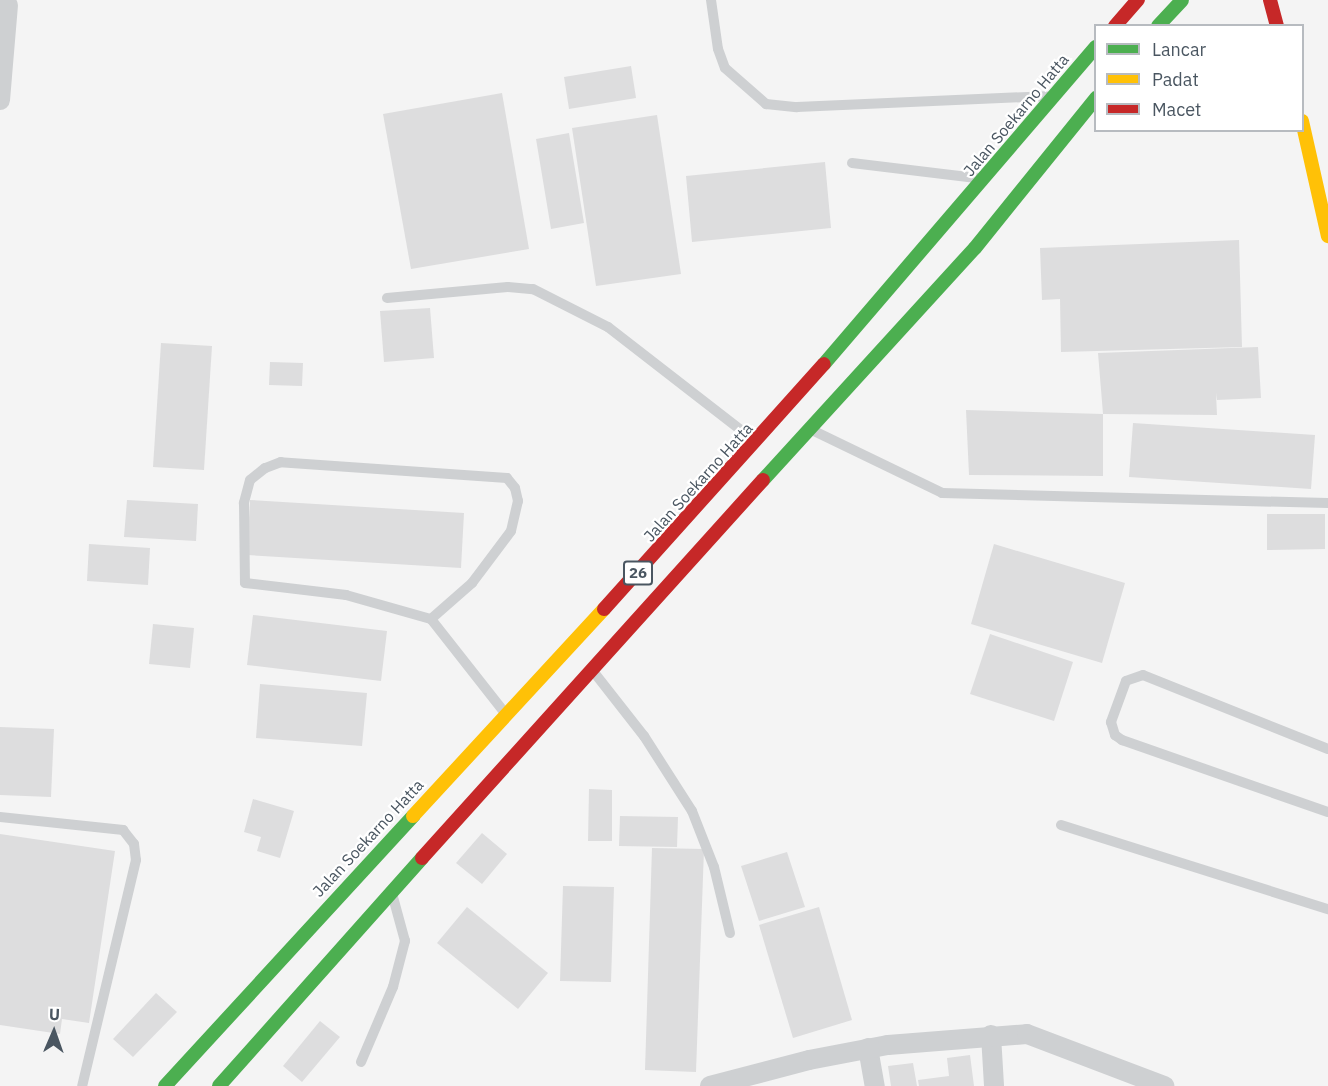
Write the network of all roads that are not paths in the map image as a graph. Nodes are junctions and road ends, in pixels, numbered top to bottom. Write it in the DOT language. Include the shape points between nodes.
graph roads {
  1 [pos="711,0"];
  2 [pos="1138,0"];
  3 [pos="1182,0"];
  4 [pos="1270,0"];
  5 [pos="8,5"];
  6 [pos="1117,24"];
  7 [pos="1160,24"];
  8 [pos="1276,24"];
  9 [pos="1,42"];
  10 [pos="1094,48"];
  11 [pos="1051,96"];
  12 [pos="0,100"];
  13 [pos="1094,100"];
  14 [pos="1304,128"];
  15 [pos="1038,140"];
  16 [pos="852,163"];
  17 [pos="985,179"];
  18 [pos="1328,236"];
  19 [pos="387,298"];
  20 [pos="811,429"];
  21 [pos="758,442"];
  22 [pos="1328,503"];
  23 [pos="431,619"];
  24 [pos="591,668"];
  25 [pos="506,715"];
  26 [pos="1328,749"];
  27 [pos="1328,812"];
  28 [pos="0,817"];
  29 [pos="1061,825"];
  30 [pos="391,891"];
  31 [pos="1328,909"];
  32 [pos="730,933"];
  33 [pos="991,1035"];
  34 [pos="868,1048"];
  35 [pos="361,1062"];
  36 [pos="82,1086"];
  37 [pos="165,1086"];
  38 [pos="219,1086"];
  39 [pos="711,1086"];
  40 [pos="874,1086"];
  41 [pos="994,1086"];
  42 [pos="1164,1086"];
  1 -- 11 [label="lane" via="718,49 726,68 766,104 808,107"];
  2 -- 6 [label="main road"];
  3 -- 7 [label="main road"];
  4 -- 8 [label="main road"];
  5 -- 9 [label="street"];
  9 -- 12 [label="street"];
  10 -- 11 [label="main road, Jalan Soekarno Hatta / 26"];
  11 -- 15 [label="main road, Jalan Soekarno Hatta / 26"];
  13 -- 15 [label="main road, Jalan Soekarno Hatta / 26"];
  14 -- 18 [label="main road"];
  15 -- 17 [label="main road, Jalan Soekarno Hatta / 26"];
  15 -- 20 [label="main road, Jalan Soekarno Hatta / 26" via="975,248"];
  16 -- 17 [label="lane"];
  17 -- 21 [label="main road, Jalan Soekarno Hatta / 26"];
  19 -- 21 [label="lane" via="508,287 533,289 608,327"];
  20 -- 22 [label="lane" via="942,493"];
  20 -- 24 [label="main road, Jalan Soekarno Hatta / 26"];
  21 -- 25 [label="main road, Jalan Soekarno Hatta / 26"];
  23 -- 23 [label="lane" via="472,583 512,531 518,501 507,478 281,462 250,480 244,503 245,583 346,595"];
  23 -- 25 [label="lane"];
  24 -- 30 [label="main road, Jalan Soekarno Hatta / 26"];
  24 -- 32 [label="lane" via="644,736 692,812 714,867"];
  25 -- 37 [label="main road, Jalan Soekarno Hatta / 26"];
  26 -- 27 [label="lane" via="1143,675 1126,681 1111,722 1115,735 1122,740"];
  28 -- 36 [label="lane" via="123,830 134,844 136,860"];
  29 -- 31 [label="lane"];
  30 -- 35 [label="lane" via="403,920 405,940 393,987"];
  30 -- 38 [label="main road, Jalan Soekarno Hatta / 26"];
  33 -- 34 [label="street"];
  33 -- 41 [label="street"];
  33 -- 42 [label="street" via="1040,1036"];
  34 -- 39 [label="street"];
  34 -- 40 [label="street"];
}
